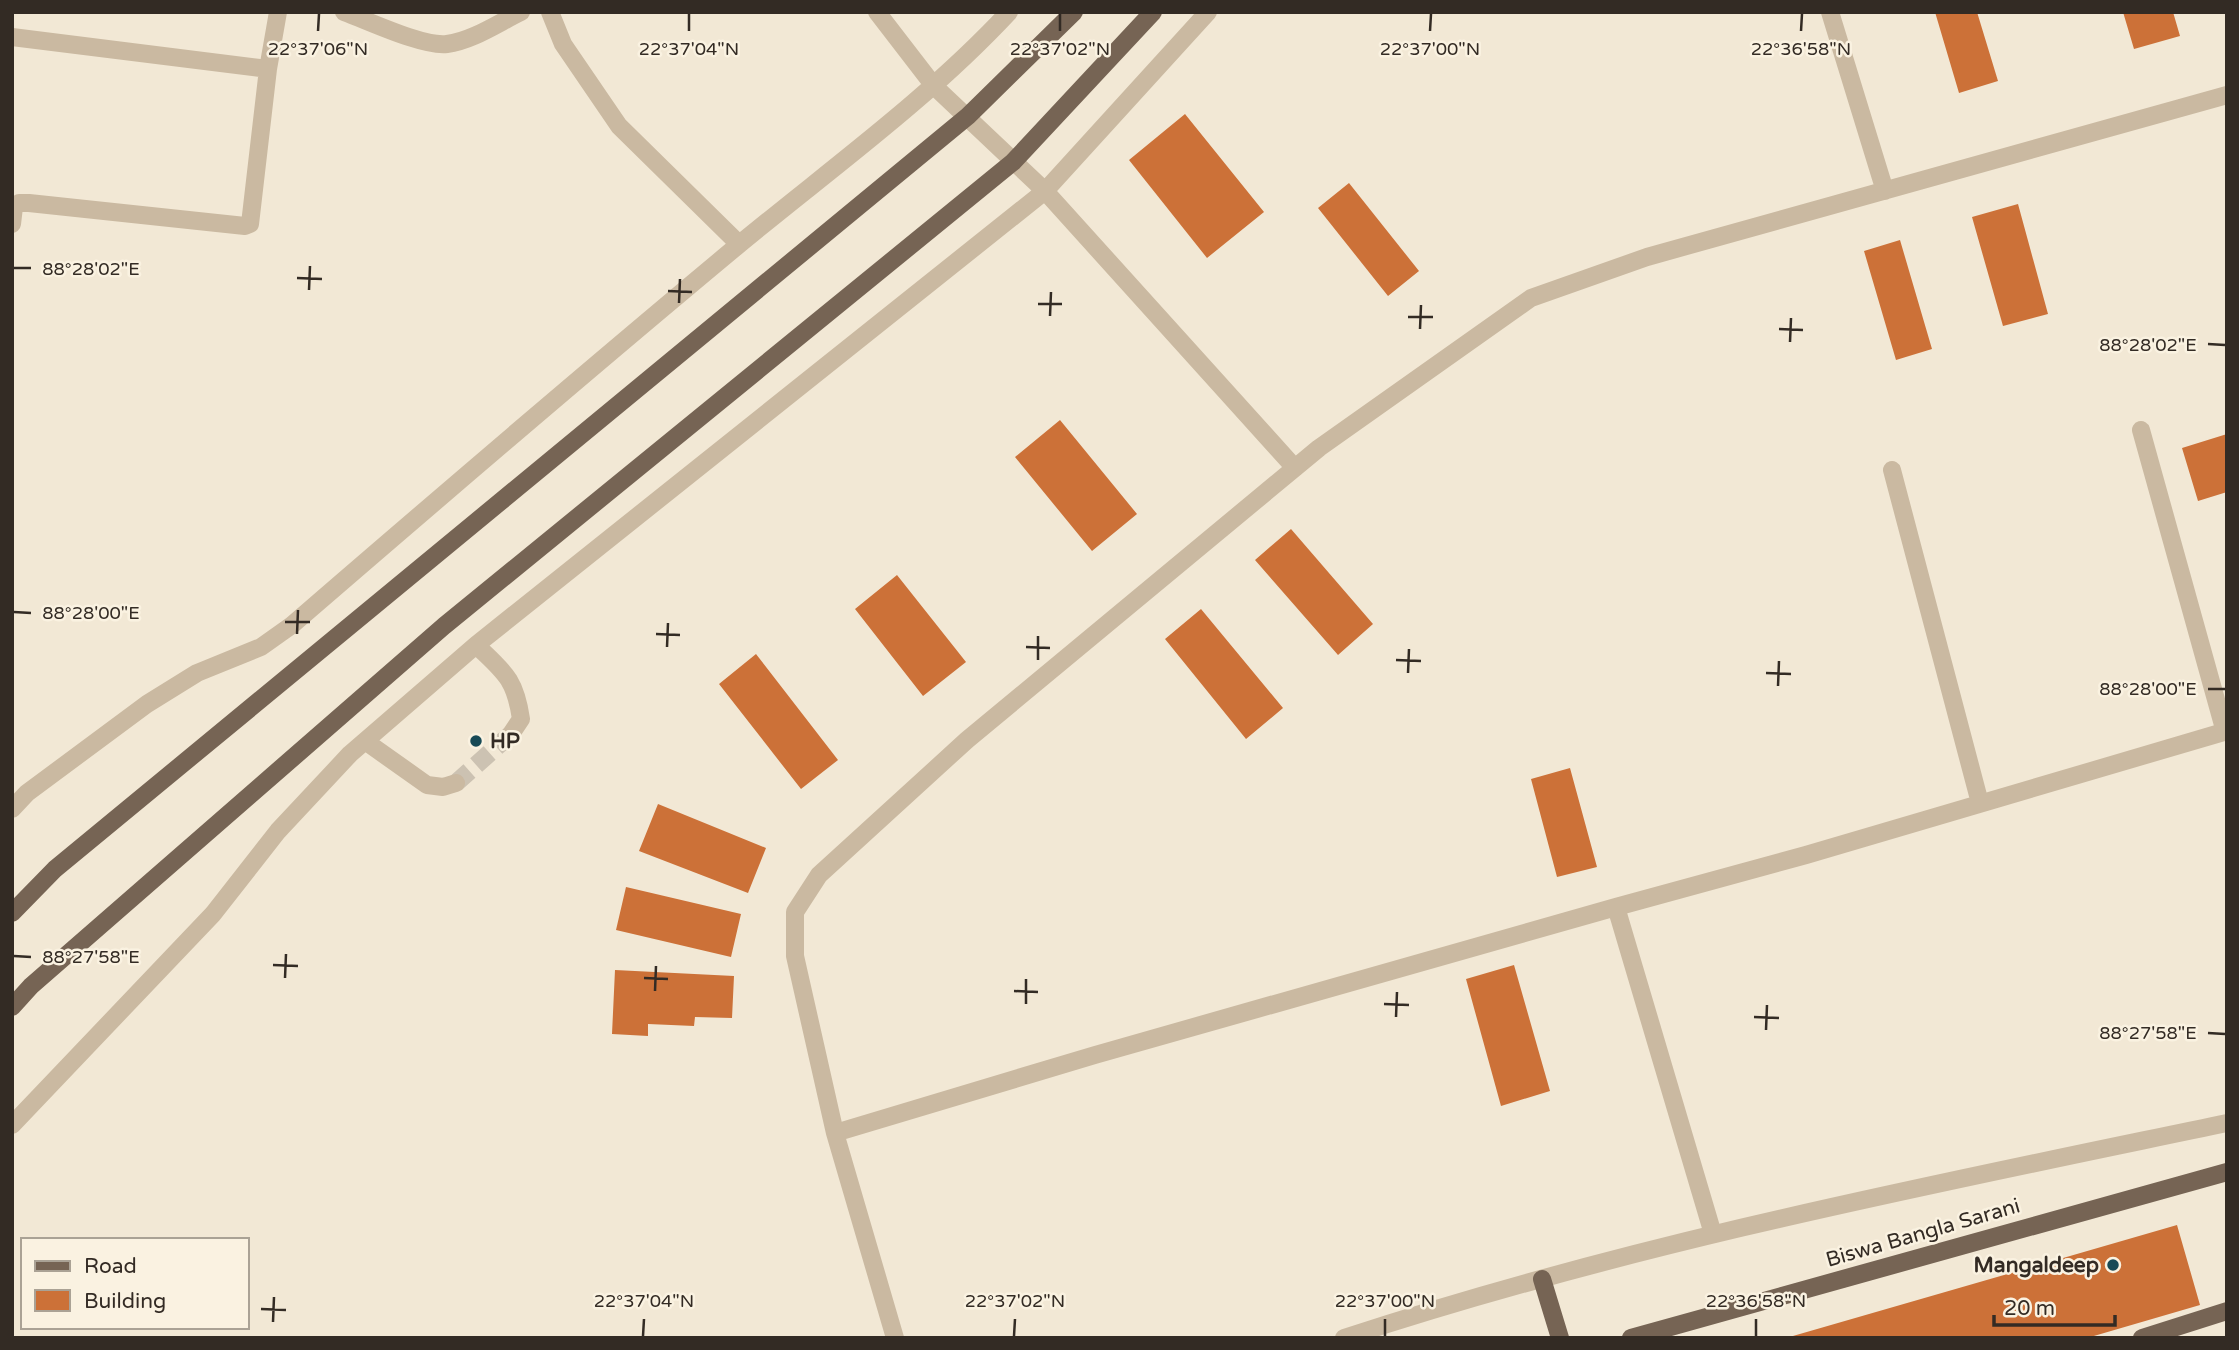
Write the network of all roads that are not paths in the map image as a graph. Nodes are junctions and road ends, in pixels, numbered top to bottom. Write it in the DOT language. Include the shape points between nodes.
graph roads {
  1 [pos="278,12"];
  2 [pos="344,12"];
  3 [pos="521,12"];
  4 [pos="550,12"];
  5 [pos="877,12"];
  6 [pos="1009,12"];
  7 [pos="1074,12"];
  8 [pos="1153,12"];
  9 [pos="1208,12"];
  10 [pos="1830,12"];
  11 [pos="12,37"];
  12 [pos="268,69"];
  13 [pos="934,86"];
  14 [pos="2227,95"];
  15 [pos="968,116"];
  16 [pos="1013,162"];
  17 [pos="1045,191"];
  18 [pos="1885,191"];
  19 [pos="12,224"];
  20 [pos="739,244"];
  21 [pos="2141,430"];
  22 [pos="1296,468"];
  23 [pos="1892,470"];
  24 [pos="476,645"];
  25 [pos="2226,732"];
  26 [pos="511,734"];
  27 [pos="365,741"];
  28 [pos="456,783"];
  29 [pos="1980,803"];
  30 [pos="12,809"];
  31 [pos="1616,907"];
  32 [pos="12,912"];
  33 [pos="12,1007"];
  34 [pos="2227,1123"];
  35 [pos="12,1125"];
  36 [pos="835,1133"];
  37 [pos="2227,1172"];
  38 [pos="1713,1234"];
  39 [pos="1542,1279"];
  40 [pos="2227,1311"];
  41 [pos="895,1338"];
  42 [pos="1344,1338"];
  43 [pos="1560,1338"];
  44 [pos="1631,1338"];
  45 [pos="2142,1338"];
  1 -- 12 [label="street"];
  2 -- 3 [label="street" via="443,45"];
  4 -- 20 [label="street" via="563,44 619,125"];
  5 -- 13 [label="street"];
  6 -- 13 [label="street"];
  7 -- 15 [label="main road"];
  8 -- 16 [label="main road"];
  9 -- 17 [label="street"];
  10 -- 18 [label="street"];
  11 -- 12 [label="street"];
  12 -- 19 [label="street" via="250,224 29,203 15,207"];
  13 -- 15 [label="street"];
  13 -- 20 [label="street"];
  14 -- 18 [label="street"];
  15 -- 16 [label="street"];
  15 -- 32 [label="main road" via="55,869"];
  16 -- 17 [label="street"];
  16 -- 33 [label="main road" via="444,626"];
  17 -- 22 [label="street"];
  17 -- 24 [label="street"];
  18 -- 22 [label="street" via="1647,257 1531,298"];
  20 -- 30 [label="street" via="292,625 261,647 197,673 147,704"];
  21 -- 25 [label="street"];
  22 -- 36 [label="street" via="967,740 819,876 795,912 794,956"];
  23 -- 29 [label="street"];
  24 -- 26 [label="street" via="509,677 518,698 520,719"];
  24 -- 27 [label="street"];
  25 -- 29 [label="street"];
  27 -- 28 [label="street" via="427,785"];
  27 -- 35 [label="street" via="278,831 213,914"];
  29 -- 31 [label="street"];
  31 -- 36 [label="street"];
  31 -- 38 [label="street"];
  34 -- 38 [label="street"];
  36 -- 41 [label="street"];
  37 -- 44 [label="main road, Biswa Bangla Sarani"];
  38 -- 39 [label="street"];
  39 -- 42 [label="street"];
  39 -- 43 [label="main road"];
  40 -- 45 [label="main road"];
}
